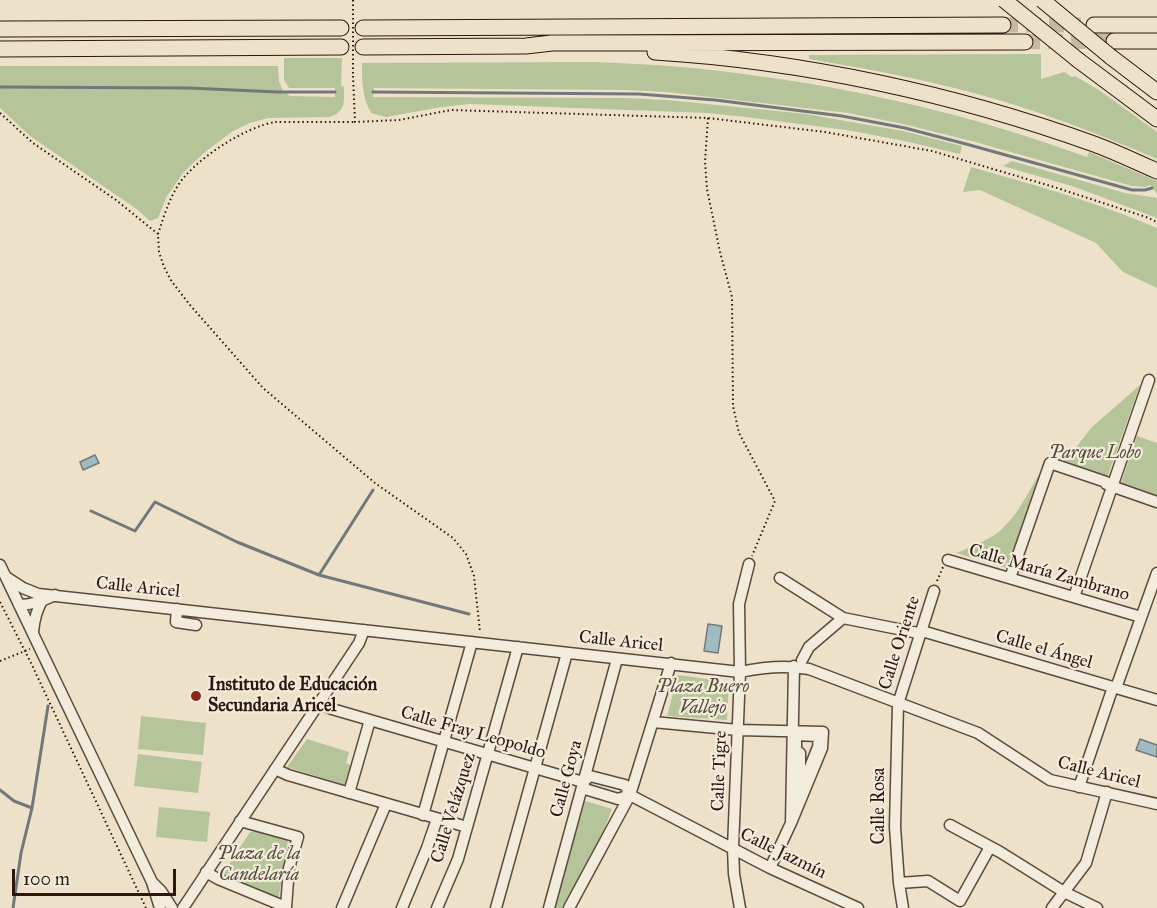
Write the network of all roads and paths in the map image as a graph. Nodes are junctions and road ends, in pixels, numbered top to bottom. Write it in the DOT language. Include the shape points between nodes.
graph roads {
  1 [pos="353,0"];
  2 [pos="1004,0"];
  3 [pos="1042,0"];
  4 [pos="1003,25"];
  5 [pos="1094,25"];
  6 [pos="1157,25"];
  7 [pos="341,28"];
  8 [pos="363,28"];
  9 [pos="0,29"];
  10 [pos="1114,41"];
  11 [pos="1157,41"];
  12 [pos="1025,42"];
  13 [pos="341,46"];
  14 [pos="526,46"];
  15 [pos="363,47"];
  16 [pos="0,49"];
  17 [pos="1157,92"];
  18 [pos="0,113"];
  19 [pos="708,118"];
  20 [pos="1157,119"];
  21 [pos="355,122"];
  22 [pos="1157,171"];
  23 [pos="1157,222"];
  24 [pos="158,234"];
  25 [pos="1149,380"];
  26 [pos="1106,484"];
  27 [pos="1118,488"];
  28 [pos="1157,502"];
  29 [pos="948,560"];
  30 [pos="749,564"];
  31 [pos="0,565"];
  32 [pos="1157,573"];
  33 [pos="6,577"];
  34 [pos="780,578"];
  35 [pos="1010,578"];
  36 [pos="934,591"];
  37 [pos="1074,597"];
  38 [pos="40,598"];
  39 [pos="0,602"];
  40 [pos="19,604"];
  41 [pos="177,609"];
  42 [pos="1142,617"];
  43 [pos="843,618"];
  44 [pos="196,625"];
  45 [pos="364,630"];
  46 [pos="920,632"];
  47 [pos="33,634"];
  48 [pos="477,642"];
  49 [pos="39,646"];
  50 [pos="518,647"];
  51 [pos="25,651"];
  52 [pos="567,653"];
  53 [pos="617,659"];
  54 [pos="0,661"];
  55 [pos="671,663"];
  56 [pos="798,663"];
  57 [pos="740,672"];
  58 [pos="1115,688"];
  59 [pos="1157,700"];
  60 [pos="319,703"];
  61 [pos="898,704"];
  62 [pos="370,720"];
  63 [pos="653,722"];
  64 [pos="738,730"];
  65 [pos="794,733"];
  66 [pos="443,742"];
  67 [pos="488,755"];
  68 [pos="535,768"];
  69 [pos="275,769"];
  70 [pos="583,782"];
  71 [pos="1079,787"];
  72 [pos="1107,792"];
  73 [pos="349,793"];
  74 [pos="630,795"];
  75 [pos="386,804"];
  76 [pos="1157,804"];
  77 [pos="423,815"];
  78 [pos="437,819"];
  79 [pos="240,821"];
  80 [pos="791,823"];
  81 [pos="950,825"];
  82 [pos="467,827"];
  83 [pos="990,847"];
  84 [pos="733,848"];
  85 [pos="770,868"];
  86 [pos="206,872"];
  87 [pos="153,882"];
  88 [pos="899,883"];
  89 [pos="1064,892"];
  90 [pos="146,908"];
  91 [pos="160,908"];
  92 [pos="172,908"];
  93 [pos="183,908"];
  94 [pos="342,908"];
  95 [pos="402,908"];
  96 [pos="437,908"];
  97 [pos="496,908"];
  98 [pos="549,908"];
  99 [pos="569,908"];
  100 [pos="740,908"];
  101 [pos="858,908"];
  102 [pos="903,908"];
  103 [pos="1052,908"];
  104 [pos="1097,908"];
  1 -- 21 [label="path, bridge"];
  2 -- 20 [label="highway, bridge"];
  3 -- 17 [label="highway, bridge"];
  4 -- 8 [label="highway"];
  5 -- 6 [label="highway"];
  7 -- 9 [label="highway"];
  10 -- 11 [label="highway"];
  12 -- 14 [label="highway"];
  13 -- 16 [label="highway"];
  14 -- 15 [label="highway"];
  14 -- 22 [label="highway" via="718,56 831,73 1006,116 1096,145"];
  18 -- 24 [label="path"];
  19 -- 21 [label="path" via="451,110 399,120"];
  19 -- 23 [label="path" via="825,132 932,151"];
  19 -- 30 [label="path" via="707,189 732,297 733,406 739,434 776,501"];
  21 -- 24 [label="path" via="274,123 232,139 177,186"];
  24 -- 48 [label="path" via="159,252 172,282 263,388 375,483 453,538 466,554 474,576"];
  25 -- 37 [label="street"];
  26 -- 35 [label="street" via="1050,463"];
  27 -- 28 [label="street"];
  29 -- 35 [label="street, Calle María Zambrano"];
  29 -- 36 [label="path"];
  30 -- 57 [label="street, Calle Tigre" via="739,604"];
  31 -- 33 [label="street"];
  32 -- 42 [label="street"];
  33 -- 38 [label="street, Calle Aricel"];
  33 -- 40 [label="street"];
  34 -- 43 [label="street"];
  35 -- 37 [label="street, Calle María Zambrano"];
  36 -- 46 [label="street, Calle Oriente"];
  37 -- 42 [label="street, Calle María Zambrano"];
  38 -- 40 [label="street, Calle Aricel" via="27,605"];
  38 -- 41 [label="street, Calle Aricel" via="55,595"];
  38 -- 47 [label="street"];
  39 -- 51 [label="path"];
  40 -- 47 [label="street"];
  41 -- 44 [label="street" via="176,622"];
  41 -- 45 [label="street, Calle Aricel"];
  42 -- 58 [label="street"];
  43 -- 46 [label="street, Calle el Ángel"];
  43 -- 56 [label="street" via="809,647"];
  45 -- 48 [label="street, Calle Aricel"];
  45 -- 60 [label="street" via="360,643"];
  46 -- 58 [label="street, Calle el Ángel"];
  46 -- 61 [label="street, Calle Oriente"];
  47 -- 49 [label="street"];
  48 -- 50 [label="street, Calle Aricel"];
  48 -- 66 [label="street"];
  49 -- 51 [label="path"];
  49 -- 87 [label="street"];
  50 -- 52 [label="street, Calle Aricel"];
  50 -- 67 [label="street, Calle Velázquez"];
  51 -- 54 [label="path"];
  51 -- 90 [label="path"];
  52 -- 53 [label="street, Calle Aricel"];
  52 -- 68 [label="street"];
  53 -- 55 [label="street, Calle Aricel"];
  53 -- 70 [label="street, Calle Goya"];
  55 -- 57 [label="street, Calle Aricel"];
  55 -- 63 [label="street"];
  56 -- 57 [label="street, Calle Aricel"];
  56 -- 61 [label="street, Calle Aricel"];
  56 -- 65 [label="street"];
  57 -- 64 [label="street, Calle Tigre"];
  58 -- 59 [label="street, Calle el Ángel"];
  58 -- 71 [label="street"];
  60 -- 62 [label="street, Calle Fray Leopoldo"];
  60 -- 69 [label="street"];
  61 -- 71 [label="street, Calle Aricel" via="978,733 1050,780"];
  61 -- 88 [label="street, Calle Rosa" via="895,827"];
  62 -- 66 [label="street, Calle Fray Leopoldo"];
  62 -- 73 [label="street"];
  63 -- 64 [label="street"];
  63 -- 74 [label="street"];
  64 -- 65 [label="street"];
  64 -- 84 [label="street, Calle Tigre"];
  65 -- 65 [label="street" via="796,753 800,753 800,792 819,738"];
  65 -- 80 [label="street"];
  65 -- 80 [label="street" via="824,732 822,748"];
  66 -- 67 [label="street, Calle Fray Leopoldo"];
  66 -- 77 [label="street"];
  67 -- 68 [label="street, Calle Fray Leopoldo"];
  67 -- 82 [label="street, Calle Velázquez"];
  68 -- 70 [label="street, Calle Fray Leopoldo"];
  68 -- 97 [label="street"];
  69 -- 73 [label="street"];
  69 -- 79 [label="street"];
  70 -- 74 [label="street, Calle Fray Leopoldo" via="585,789 618,799"];
  70 -- 98 [label="street, Calle Goya"];
  71 -- 72 [label="street, Calle Aricel"];
  72 -- 76 [label="street, Calle Aricel"];
  72 -- 89 [label="street" via="1086,863"];
  73 -- 75 [label="street"];
  74 -- 84 [label="street, Calle Jazmín"];
  74 -- 99 [label="street"];
  75 -- 77 [label="street"];
  75 -- 94 [label="street"];
  77 -- 78 [label="street"];
  78 -- 82 [label="street"];
  78 -- 95 [label="street"];
  79 -- 86 [label="street"];
  79 -- 86 [label="street" via="297,837 289,868 286,907"];
  80 -- 85 [label="street"];
  81 -- 83 [label="street"];
  82 -- 96 [label="street, Calle Velázquez"];
  83 -- 88 [label="street" via="960,901 928,880"];
  83 -- 89 [label="street"];
  84 -- 85 [label="street, Calle Jazmín"];
  84 -- 100 [label="street, Calle Tigre"];
  85 -- 101 [label="street, Calle Jazmín"];
  86 -- 93 [label="street"];
  87 -- 91 [label="street"];
  87 -- 92 [label="street"];
  88 -- 102 [label="street, Calle Rosa"];
  89 -- 103 [label="street"];
  89 -- 104 [label="street"];
}
